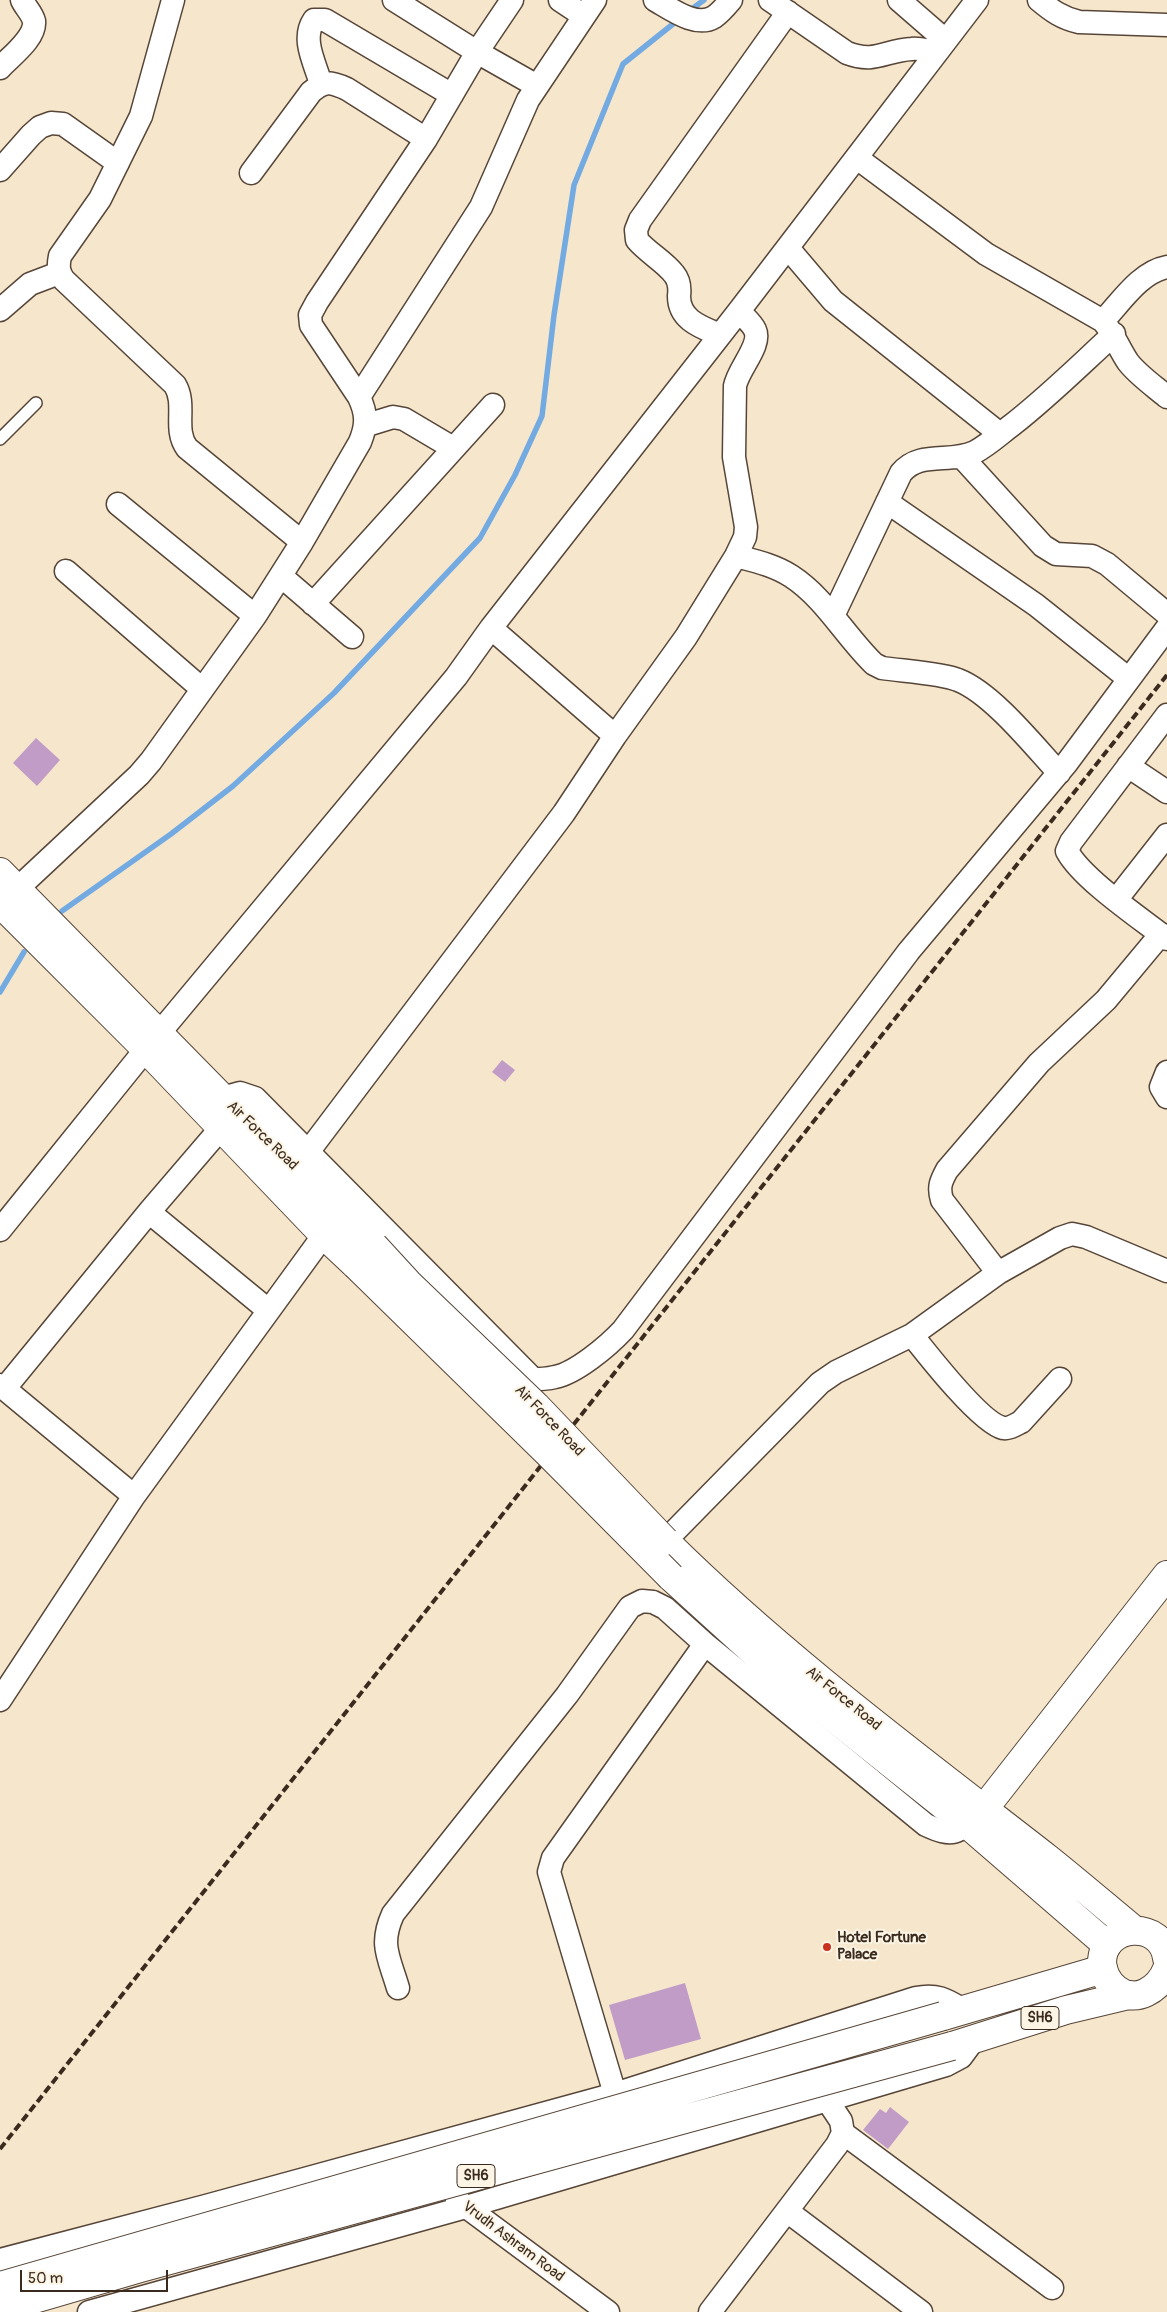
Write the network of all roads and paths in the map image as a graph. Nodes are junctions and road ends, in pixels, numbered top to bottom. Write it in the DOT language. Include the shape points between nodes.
graph roads {
  1 [pos="22,0"];
  2 [pos="174,0"];
  3 [pos="394,0"];
  4 [pos="512,0"];
  5 [pos="560,0"];
  6 [pos="731,0"];
  7 [pos="899,0"];
  8 [pos="977,0"];
  9 [pos="1039,0"];
  10 [pos="663,4"];
  11 [pos="779,6"];
  12 [pos="589,8"];
  13 [pos="1167,25"];
  14 [pos="940,46"];
  15 [pos="477,52"];
  16 [pos="0,68"];
  17 [pos="321,84"];
  18 [pos="537,86"];
  19 [pos="452,95"];
  20 [pos="426,139"];
  21 [pos="857,158"];
  22 [pos="118,163"];
  23 [pos="0,170"];
  24 [pos="251,173"];
  25 [pos="788,248"];
  26 [pos="1167,267"];
  27 [pos="59,273"];
  28 [pos="0,310"];
  29 [pos="739,311"];
  30 [pos="1108,327"];
  31 [pos="720,335"];
  32 [pos="1167,396"];
  33 [pos="360,397"];
  34 [pos="36,403"];
  35 [pos="493,404"];
  36 [pos="367,425"];
  37 [pos="1000,434"];
  38 [pos="0,440"];
  39 [pos="453,448"];
  40 [pos="962,457"];
  41 [pos="887,502"];
  42 [pos="118,504"];
  43 [pos="302,542"];
  44 [pos="736,556"];
  45 [pos="66,571"];
  46 [pos="281,576"];
  47 [pos="313,604"];
  48 [pos="1167,614"];
  49 [pos="255,616"];
  50 [pos="833,616"];
  51 [pos="491,628"];
  52 [pos="1167,628"];
  53 [pos="352,637"];
  54 [pos="1129,679"];
  55 [pos="202,689"];
  56 [pos="1167,715"];
  57 [pos="614,736"];
  58 [pos="1128,766"];
  59 [pos="1059,773"];
  60 [pos="1167,792"];
  61 [pos="1167,835"];
  62 [pos="6,888"];
  63 [pos="1116,900"];
  64 [pos="1164,937"];
  65 [pos="154,1042"];
  66 [pos="1167,1072"];
  67 [pos="1167,1097"];
  68 [pos="226,1112"];
  69 [pos="308,1152"];
  70 [pos="149,1212"];
  71 [pos="341,1212"];
  72 [pos="0,1230"];
  73 [pos="324,1235"];
  74 [pos="365,1256"];
  75 [pos="1167,1270"];
  76 [pos="998,1273"];
  77 [pos="268,1310"];
  78 [pos="912,1335"];
  79 [pos="520,1379"];
  80 [pos="1060,1379"];
  81 [pos="2,1387"];
  82 [pos="134,1496"];
  83 [pos="664,1541"];
  84 [pos="1167,1575"];
  85 [pos="705,1644"];
  86 [pos="0,1700"];
  87 [pos="975,1817"];
  88 [pos="1134,1930"];
  89 [pos="1105,1957"];
  90 [pos="1166,1964"];
  91 [pos="398,1988"];
  92 [pos="1129,1995"];
  93 [pos="953,2013"];
  94 [pos="964,2042"];
  95 [pos="615,2094"];
  96 [pos="827,2100"];
  97 [pos="843,2133"];
  98 [pos="393,2154"];
  99 [pos="466,2207"];
  100 [pos="787,2211"];
  101 [pos="0,2260"];
  102 [pos="0,2286"];
  103 [pos="1052,2288"];
  104 [pos="0,2309"];
  105 [pos="89,2312"];
  106 [pos="608,2312"];
  107 [pos="710,2312"];
  108 [pos="922,2312"];
  1 -- 16 [label="street" via="34,18 34,28"];
  2 -- 22 [label="street" via="146,103"];
  3 -- 15 [label="street"];
  4 -- 15 [label="street"];
  5 -- 12 [label="street"];
  6 -- 10 [label="street" via="706,21 695,21"];
  7 -- 14 [label="street"];
  8 -- 14 [label="street"];
  9 -- 13 [label="street" via="1052,12 1079,22"];
  11 -- 14 [label="street" via="847,53 860,58"];
  11 -- 31 [label="street" via="636,230 637,240 643,247 675,274 684,314 696,324"];
  12 -- 18 [label="street"];
  14 -- 21 [label="street"];
  15 -- 18 [label="street"];
  15 -- 19 [label="street"];
  17 -- 19 [label="street" via="307,39 308,28 314,20 325,20"];
  17 -- 20 [label="street" via="334,83 347,89"];
  17 -- 24 [label="street"];
  18 -- 33 [label="street" via="520,115 481,208"];
  19 -- 20 [label="street"];
  20 -- 33 [label="street" via="310,315 312,325"];
  21 -- 25 [label="street"];
  21 -- 30 [label="street" via="986,254"];
  22 -- 23 [label="street" via="63,124 52,123 31,135"];
  22 -- 27 [label="street" via="100,199 60,256"];
  25 -- 29 [label="street"];
  25 -- 37 [label="street" via="833,301"];
  26 -- 30 [label="street" via="1146,276"];
  27 -- 28 [label="street" via="30,284"];
  27 -- 43 [label="street" via="175,385 181,394 180,432 187,448"];
  29 -- 31 [label="street"];
  29 -- 44 [label="street" via="755,330 757,342 736,377 735,386 734,457 746,527"];
  30 -- 32 [label="street" via="1136,371"];
  30 -- 37 [label="street" via="1038,404"];
  31 -- 51 [label="street"];
  33 -- 36 [label="street"];
  34 -- 38 [label="lane"];
  35 -- 39 [label="street"];
  36 -- 39 [label="street" via="393,418 404,419"];
  36 -- 43 [label="street"];
  37 -- 40 [label="street"];
  39 -- 47 [label="street"];
  40 -- 41 [label="street" via="917,460 908,464"];
  40 -- 48 [label="street" via="1042,546 1056,554 1092,556 1107,564"];
  41 -- 50 [label="street"];
  41 -- 54 [label="street" via="1036,605"];
  42 -- 49 [label="street"];
  43 -- 46 [label="street"];
  44 -- 50 [label="street" via="769,565 791,576"];
  44 -- 57 [label="street" via="686,637"];
  45 -- 55 [label="street"];
  46 -- 47 [label="street"];
  46 -- 49 [label="street"];
  47 -- 53 [label="street"];
  49 -- 55 [label="street"];
  50 -- 59 [label="street" via="874,664 968,684 1010,719"];
  51 -- 57 [label="street"];
  51 -- 65 [label="street" via="456,677"];
  52 -- 54 [label="street"];
  54 -- 59 [label="street"];
  55 -- 62 [label="street" via="139,775"];
  56 -- 58 [label="street"];
  57 -- 69 [label="street" via="564,813"];
  58 -- 60 [label="street"];
  58 -- 63 [label="street" via="1067,851 1072,861"];
  59 -- 79 [label="street" via="909,951 623,1330 565,1374 554,1378"];
  61 -- 63 [label="street"];
  62 -- 65 [label="main road, Air Force Road"];
  63 -- 64 [label="street"];
  64 -- 76 [label="street" via="1106,1000 1039,1063 941,1180 938,1190 942,1200"];
  65 -- 68 [label="main road, Air Force Road"];
  65 -- 72 [label="street"];
  66 -- 67 [label="street" via="1161,1087"];
  68 -- 69 [label="street" via="240,1093 256,1098"];
  68 -- 70 [label="street"];
  68 -- 71 [label="main road, Air Force Road"];
  68 -- 73 [label="main road, Air Force Road"];
  69 -- 79 [label="street"];
  70 -- 77 [label="street"];
  70 -- 81 [label="street"];
  71 -- 73 [label="street"];
  71 -- 74 [label="main road, Air Force Road"];
  73 -- 74 [label="main road, Air Force Road"];
  73 -- 77 [label="street"];
  74 -- 79 [label="main road, Air Force Road, bridge"];
  74 -- 87 [label="main road, Air Force Road, bridge" via="549,1454 671,1577 769,1666"];
  75 -- 76 [label="street" via="1072,1234"];
  76 -- 78 [label="street"];
  77 -- 82 [label="street"];
  78 -- 80 [label="street" via="954,1386 1002,1428 1020,1422"];
  78 -- 83 [label="street" via="820,1383"];
  79 -- 83 [label="main road, Air Force Road, bridge"];
  81 -- 82 [label="street"];
  82 -- 86 [label="street"];
  83 -- 87 [label="main road, Air Force Road" via="754,1625"];
  84 -- 87 [label="main road"];
  85 -- 87 [label="street" via="926,1825 943,1833 959,1832"];
  85 -- 91 [label="street" via="665,1608 653,1602 642,1601 630,1607 567,1694 393,1914 384,1942"];
  85 -- 95 [label="street" via="553,1858 549,1872"];
  87 -- 88 [label="main road, Air Force Road" via="1048,1858"];
  87 -- 89 [label="main road, Air Force Road"];
  88 -- 89 [label="main road, SH6" via="1116,1935"];
  88 -- 90 [label="main road, SH6" via="1153,1935"];
  89 -- 92 [label="main road" via="1108,1981"];
  89 -- 93 [label="main road, SH6"];
  90 -- 92 [label="main road, SH6" via="1154,1989"];
  92 -- 94 [label="main road, SH6" via="1066,2010"];
  93 -- 95 [label="street" via="943,1997 916,1998"];
  93 -- 102 [label="main road, SH6, bridge"];
  94 -- 96 [label="street" via="961,2057 946,2065"];
  94 -- 104 [label="main road, SH6, bridge"];
  95 -- 98 [label="street"];
  96 -- 97 [label="street" via="841,2121"];
  96 -- 99 [label="street"];
  97 -- 100 [label="street"];
  97 -- 103 [label="street"];
  98 -- 99 [label="street, Vrudh Ashram Road"];
  98 -- 101 [label="street"];
  99 -- 105 [label="street"];
  99 -- 106 [label="street, Vrudh Ashram Road"];
  100 -- 107 [label="street"];
  100 -- 108 [label="street"];
}
